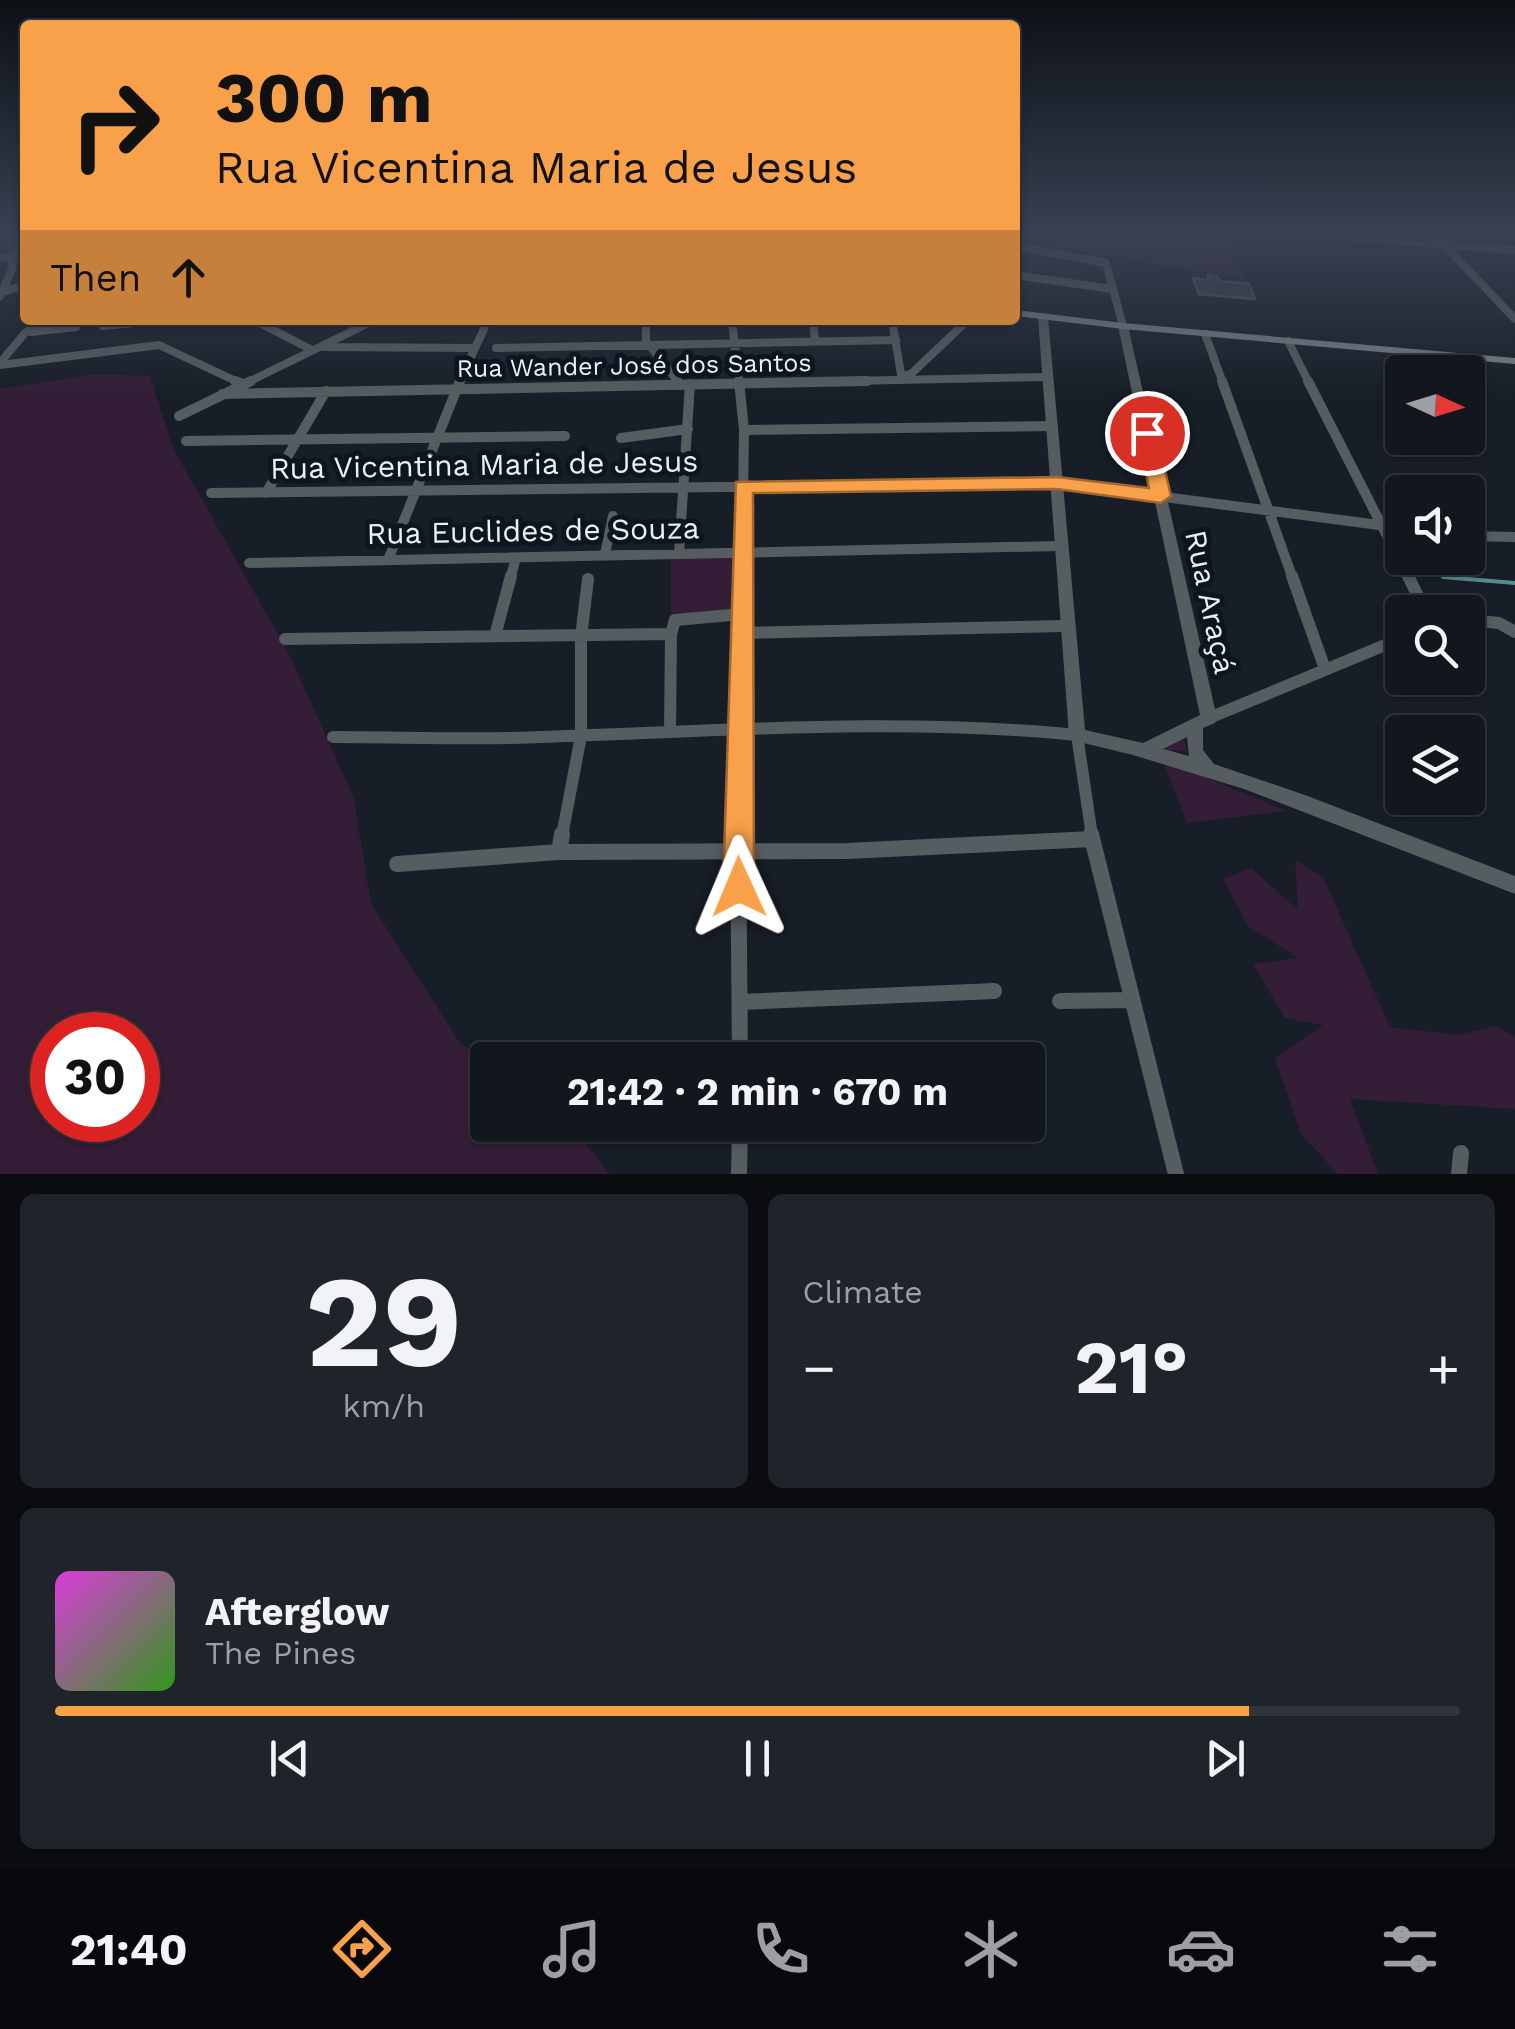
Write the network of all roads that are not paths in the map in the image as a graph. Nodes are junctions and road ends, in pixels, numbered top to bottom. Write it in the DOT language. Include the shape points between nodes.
graph roads {
  1 [pos="1104,289"];
  2 [pos="1486,289"];
  3 [pos="1112,290"];
  4 [pos="1020,313"];
  5 [pos="1043,317"];
  6 [pos="1515,319"];
  7 [pos="37,325"];
  8 [pos="122,325"];
  9 [pos="265,325"];
  10 [pos="365,325"];
  11 [pos="486,325"];
  12 [pos="646,325"];
  13 [pos="732,325"];
  14 [pos="813,325"];
  15 [pos="893,325"];
  16 [pos="963,325"];
  17 [pos="103,326"];
  18 [pos="1123,326"];
  19 [pos="76,327"];
  20 [pos="25,333"];
  21 [pos="1205,334"];
  22 [pos="814,340"];
  23 [pos="896,340"];
  24 [pos="1288,340"];
  25 [pos="734,341"];
  26 [pos="648,344"];
  27 [pos="315,348"];
  28 [pos="475,348"];
  29 [pos="496,348"];
  30 [pos="1515,361"];
  31 [pos="0,364"];
  32 [pos="1047,377"];
  33 [pos="902,378"];
  34 [pos="240,383"];
  35 [pos="685,384"];
  36 [pos="740,384"];
  37 [pos="456,388"];
  38 [pos="326,391"];
  39 [pos="222,394"];
  40 [pos="179,416"];
  41 [pos="1052,426"];
  42 [pos="688,429"];
  43 [pos="744,430"];
  44 [pos="565,436"];
  45 [pos="434,438"];
  46 [pos="621,438"];
  47 [pos="298,440"];
  48 [pos="186,442"];
  49 [pos="1057,483"];
  50 [pos="743,486"];
  51 [pos="680,488"];
  52 [pos="211,493"];
  53 [pos="266,493"];
  54 [pos="415,493"];
  55 [pos="1161,496"];
  56 [pos="1270,510"];
  57 [pos="613,516"];
  58 [pos="1382,525"];
  59 [pos="1385,525"];
  60 [pos="1485,536"];
  61 [pos="1515,537"];
  62 [pos="1059,546"];
  63 [pos="743,551"];
  64 [pos="678,553"];
  65 [pos="605,554"];
  66 [pos="516,558"];
  67 [pos="388,560"];
  68 [pos="249,563"];
  69 [pos="588,579"];
  70 [pos="1417,595"];
  71 [pos="742,614"];
  72 [pos="1485,622"];
  73 [pos="1065,626"];
  74 [pos="742,632"];
  75 [pos="1515,632"];
  76 [pos="671,634"];
  77 [pos="495,636"];
  78 [pos="582,637"];
  79 [pos="284,639"];
  80 [pos="1385,645"];
  81 [pos="1325,668"];
  82 [pos="1202,722"];
  83 [pos="741,727"];
  84 [pos="670,732"];
  85 [pos="1077,735"];
  86 [pos="333,736"];
  87 [pos="581,736"];
  88 [pos="1147,749"];
  89 [pos="1208,768"];
  90 [pos="1092,839"];
  91 [pos="738,848"];
  92 [pos="559,852"];
  93 [pos="397,864"];
  94 [pos="1515,885"];
  95 [pos="994,991"];
  96 [pos="1130,1000"];
  97 [pos="1060,1001"];
  98 [pos="741,1002"];
  99 [pos="740,1042"];
  100 [pos="740,1142"];
  101 [pos="739,1174"];
  102 [pos="1176,1174"];
  1 -- 3 [label="street"];
  2 -- 6 [label="street"];
  3 -- 18 [label="street, Rua Araçá"];
  4 -- 5 [label="main road"];
  5 -- 18 [label="main road"];
  5 -- 32 [label="street"];
  7 -- 20 [label="street"];
  8 -- 17 [label="street"];
  9 -- 27 [label="street"];
  10 -- 27 [label="street"];
  11 -- 28 [label="street"];
  12 -- 26 [label="street"];
  13 -- 25 [label="street"];
  14 -- 22 [label="street"];
  15 -- 23 [label="street"];
  16 -- 33 [label="street"];
  18 -- 21 [label="main road"];
  18 -- 55 [label="street, Rua Araçá"];
  19 -- 20 [label="street"];
  20 -- 31 [label="street"];
  21 -- 24 [label="main road"];
  21 -- 56 [label="street"];
  22 -- 23 [label="street"];
  22 -- 25 [label="street"];
  23 -- 33 [label="street"];
  24 -- 30 [label="main road"];
  24 -- 58 [label="street"];
  25 -- 26 [label="street"];
  25 -- 36 [label="street"];
  26 -- 29 [label="street"];
  26 -- 35 [label="street"];
  27 -- 28 [label="street"];
  27 -- 34 [label="street"];
  28 -- 37 [label="street"];
  31 -- 34 [label="street" via="141,345 170,348"];
  32 -- 33 [label="street, Rua Wander José dos Santos"];
  32 -- 41 [label="street"];
  33 -- 36 [label="street, Rua Wander José dos Santos"];
  34 -- 39 [label="street"];
  35 -- 36 [label="street, Rua Wander José dos Santos"];
  35 -- 37 [label="street, Rua Wander José dos Santos"];
  35 -- 42 [label="street"];
  36 -- 43 [label="street"];
  37 -- 38 [label="street, Rua Wander José dos Santos"];
  37 -- 45 [label="street"];
  38 -- 39 [label="street, Rua Wander José dos Santos"];
  38 -- 47 [label="street"];
  39 -- 40 [label="street"];
  41 -- 43 [label="street"];
  41 -- 49 [label="street"];
  42 -- 46 [label="street"];
  42 -- 51 [label="street"];
  43 -- 50 [label="street"];
  44 -- 45 [label="street"];
  45 -- 47 [label="street"];
  45 -- 54 [label="street"];
  47 -- 48 [label="street"];
  47 -- 53 [label="street"];
  49 -- 50 [label="street, Rua Vicentina Maria de Jesus"];
  49 -- 55 [label="street, Rua Vicentina Maria de Jesus"];
  49 -- 62 [label="street"];
  50 -- 51 [label="street, Rua Vicentina Maria de Jesus"];
  50 -- 63 [label="street"];
  51 -- 54 [label="street, Rua Vicentina Maria de Jesus"];
  51 -- 64 [label="street"];
  52 -- 53 [label="street, Rua Vicentina Maria de Jesus"];
  53 -- 54 [label="street, Rua Vicentina Maria de Jesus"];
  54 -- 67 [label="street"];
  55 -- 56 [label="street, Rua Vicentina Maria de Jesus"];
  55 -- 82 [label="street, Rua Araçá"];
  56 -- 58 [label="street, Rua Vicentina Maria de Jesus"];
  56 -- 81 [label="street"];
  57 -- 65 [label="street"];
  58 -- 59 [label="street, Rua Vicentina Maria de Jesus"];
  58 -- 70 [label="street"];
  60 -- 61 [label="street"];
  62 -- 63 [label="street, Rua Euclides de Souza"];
  62 -- 73 [label="street"];
  63 -- 64 [label="street, Rua Euclides de Souza"];
  63 -- 71 [label="street"];
  64 -- 65 [label="street, Rua Euclides de Souza"];
  65 -- 66 [label="street, Rua Euclides de Souza"];
  66 -- 67 [label="street, Rua Euclides de Souza"];
  66 -- 77 [label="street"];
  67 -- 68 [label="street, Rua Euclides de Souza"];
  69 -- 78 [label="street"];
  71 -- 74 [label="street"];
  71 -- 76 [label="street" via="675,620"];
  72 -- 75 [label="street"];
  73 -- 74 [label="street"];
  73 -- 85 [label="street"];
  74 -- 83 [label="street"];
  76 -- 78 [label="street"];
  76 -- 84 [label="street"];
  77 -- 78 [label="street"];
  77 -- 79 [label="street"];
  78 -- 87 [label="street"];
  80 -- 81 [label="street"];
  81 -- 82 [label="street"];
  82 -- 88 [label="street"];
  82 -- 89 [label="street, Rua Araçá" via="1195,752"];
  83 -- 84 [label="street"];
  83 -- 85 [label="street" via="977,726"];
  83 -- 91 [label="street"];
  84 -- 87 [label="street"];
  85 -- 88 [label="street"];
  85 -- 90 [label="street"];
  86 -- 87 [label="street"];
  87 -- 92 [label="street"];
  88 -- 89 [label="street"];
  89 -- 94 [label="street"];
  90 -- 91 [label="street"];
  90 -- 96 [label="street"];
  91 -- 92 [label="street"];
  91 -- 98 [label="street"];
  92 -- 93 [label="street"];
  95 -- 98 [label="street"];
  96 -- 97 [label="street"];
  96 -- 102 [label="street"];
  98 -- 99 [label="street"];
  100 -- 101 [label="street"];
}
